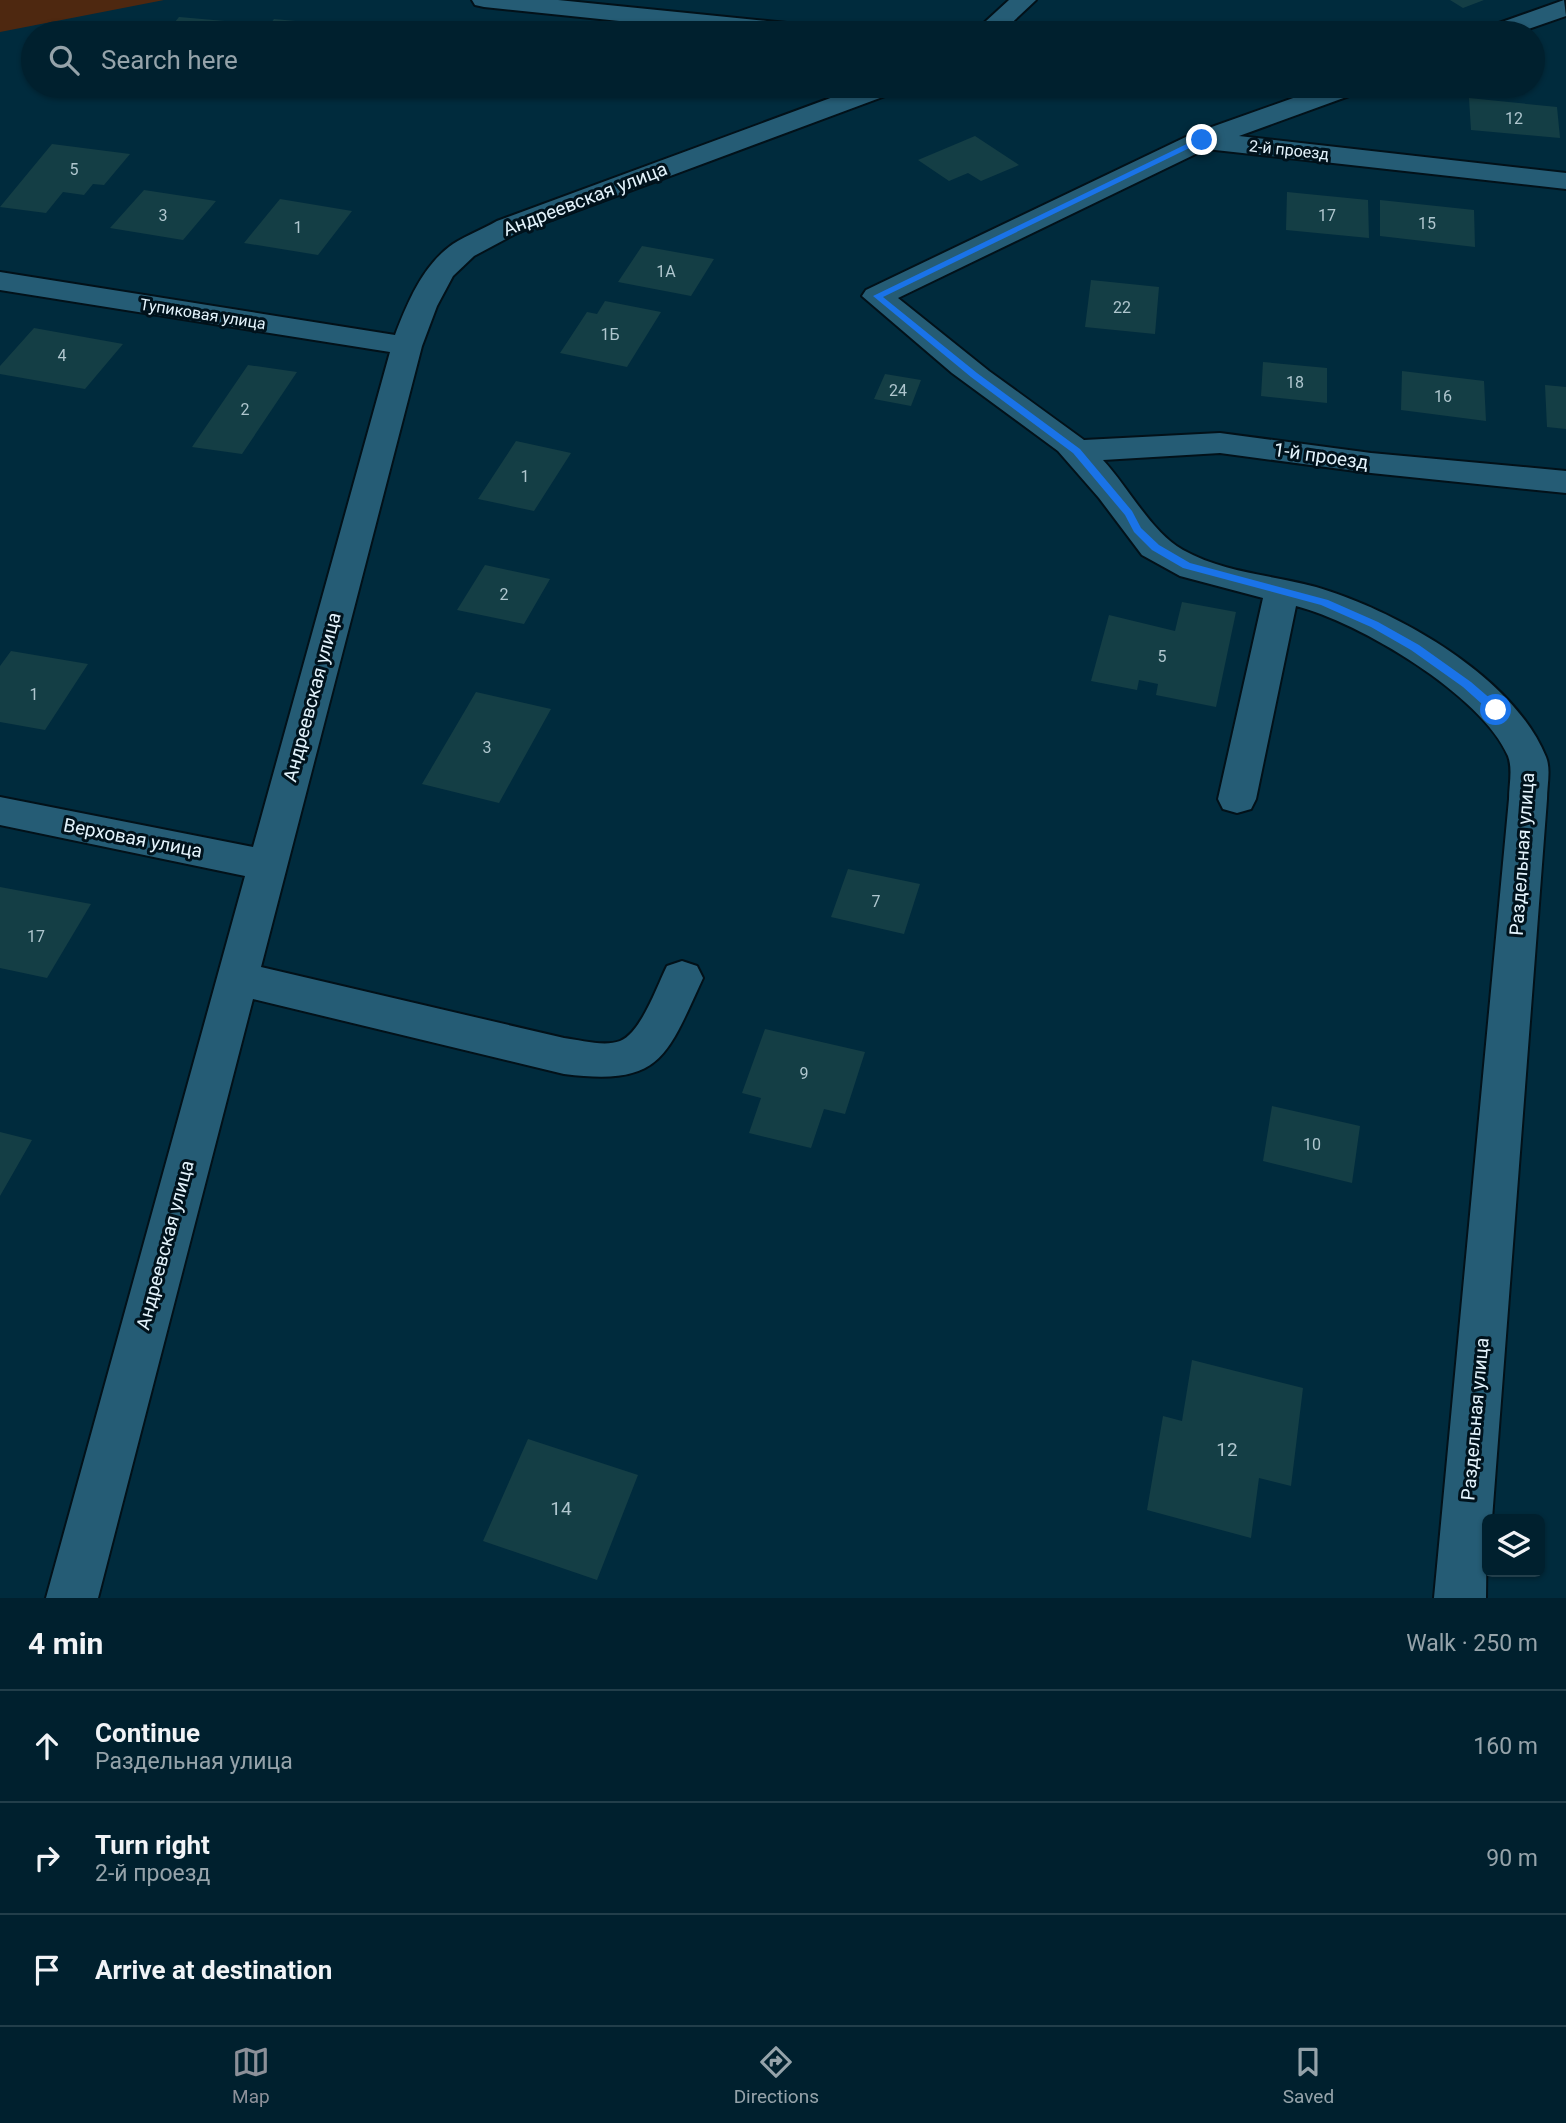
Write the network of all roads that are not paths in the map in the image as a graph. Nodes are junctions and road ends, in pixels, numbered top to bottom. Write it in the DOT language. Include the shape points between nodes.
graph roads {
  1 [pos="484,0"];
  2 [pos="1024,0"];
  3 [pos="1566,7"];
  4 [pos="690,21"];
  5 [pos="1000,21"];
  6 [pos="1527,21"];
  7 [pos="855,98"];
  8 [pos="1318,98"];
  9 [pos="1202,140"];
  10 [pos="1566,181"];
  11 [pos="0,281"];
  12 [pos="407,346"];
  13 [pos="1077,451"];
  14 [pos="1566,482"];
  15 [pos="1282,591"];
  16 [pos="1237,799"];
  17 [pos="0,811"];
  18 [pos="267,865"];
  19 [pos="236,978"];
  20 [pos="682,978"];
  21 [pos="72,1598"];
  22 [pos="1460,1598"];
  1 -- 4 [label="street"];
  2 -- 5 [label="street"];
  3 -- 6 [label="street"];
  7 -- 12 [label="street, Андреевская улица" via="507,227 463,251 439,273 421,305"];
  8 -- 9 [label="street"];
  9 -- 10 [label="street, 2-й проезд"];
  9 -- 13 [label="street, Раздельная улица" via="877,296"];
  11 -- 12 [label="street, Тупиковая улица"];
  12 -- 18 [label="street, Андреевская улица"];
  13 -- 14 [label="street, 1-й проезд" via="1220,443"];
  13 -- 15 [label="street, Раздельная улица" via="1155,548 1187,566"];
  15 -- 16 [label="street"];
  15 -- 22 [label="street, Раздельная улица" via="1325,602 1415,648 1496,710 1516,734 1528,760"];
  17 -- 18 [label="street, Верховая улица"];
  18 -- 19 [label="street, Андреевская улица"];
  19 -- 20 [label="street" via="603,1062 641,1053 653,1039"];
  19 -- 21 [label="street, Андреевская улица"];
}
